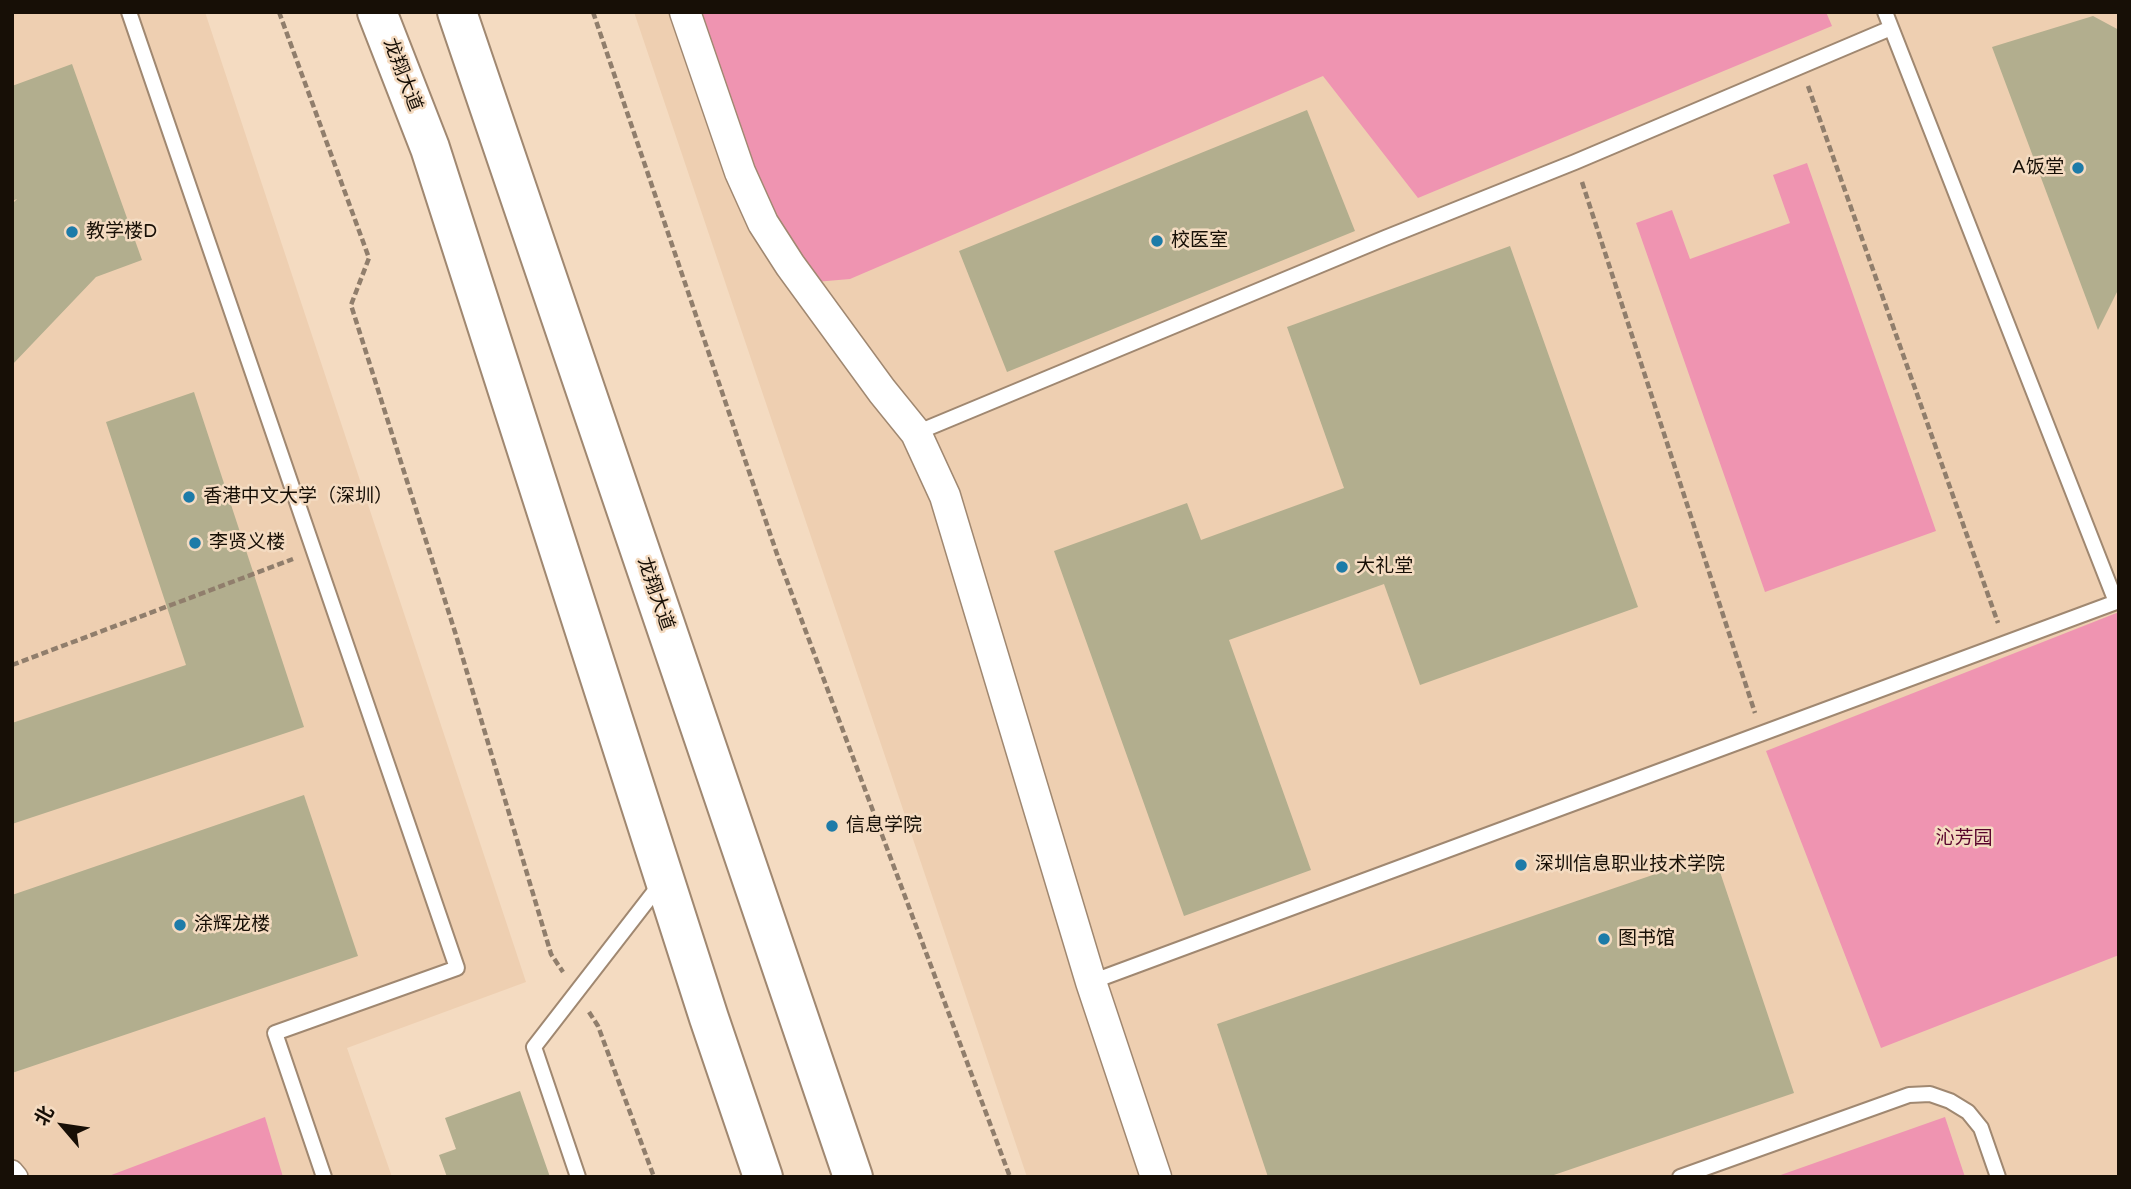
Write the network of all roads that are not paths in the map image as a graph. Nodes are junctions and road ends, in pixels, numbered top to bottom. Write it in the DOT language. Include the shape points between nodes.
graph roads {
  1 [pos="128,12"];
  2 [pos="377,12"];
  3 [pos="457,12"];
  4 [pos="685,12"];
  5 [pos="1885,12"];
  6 [pos="1891,28"];
  7 [pos="916,433"];
  8 [pos="2117,601"];
  9 [pos="664,879"];
  10 [pos="1091,982"];
  11 [pos="12,1171"];
  12 [pos="17,1177"];
  13 [pos="324,1177"];
  14 [pos="578,1177"];
  15 [pos="763,1177"];
  16 [pos="853,1177"];
  17 [pos="1156,1177"];
  18 [pos="1680,1177"];
  19 [pos="1998,1177"];
  1 -- 13 [label="lane" via="457,968 275,1033"];
  2 -- 9 [label="main road, 龙翔大道" via="430,148"];
  3 -- 16 [label="main road, 龙翔大道"];
  4 -- 7 [label="street" via="740,173 762,223"];
  5 -- 6 [label="lane"];
  6 -- 7 [label="lane"];
  6 -- 8 [label="lane"];
  7 -- 10 [label="street" via="945,496"];
  8 -- 10 [label="lane"];
  9 -- 14 [label="lane" via="534,1047"];
  9 -- 15 [label="main road, 龙翔大道"];
  10 -- 17 [label="street"];
  11 -- 12 [label="street"];
  18 -- 19 [label="lane" via="1909,1095 1930,1094 1968,1112 1981,1128"];
}
